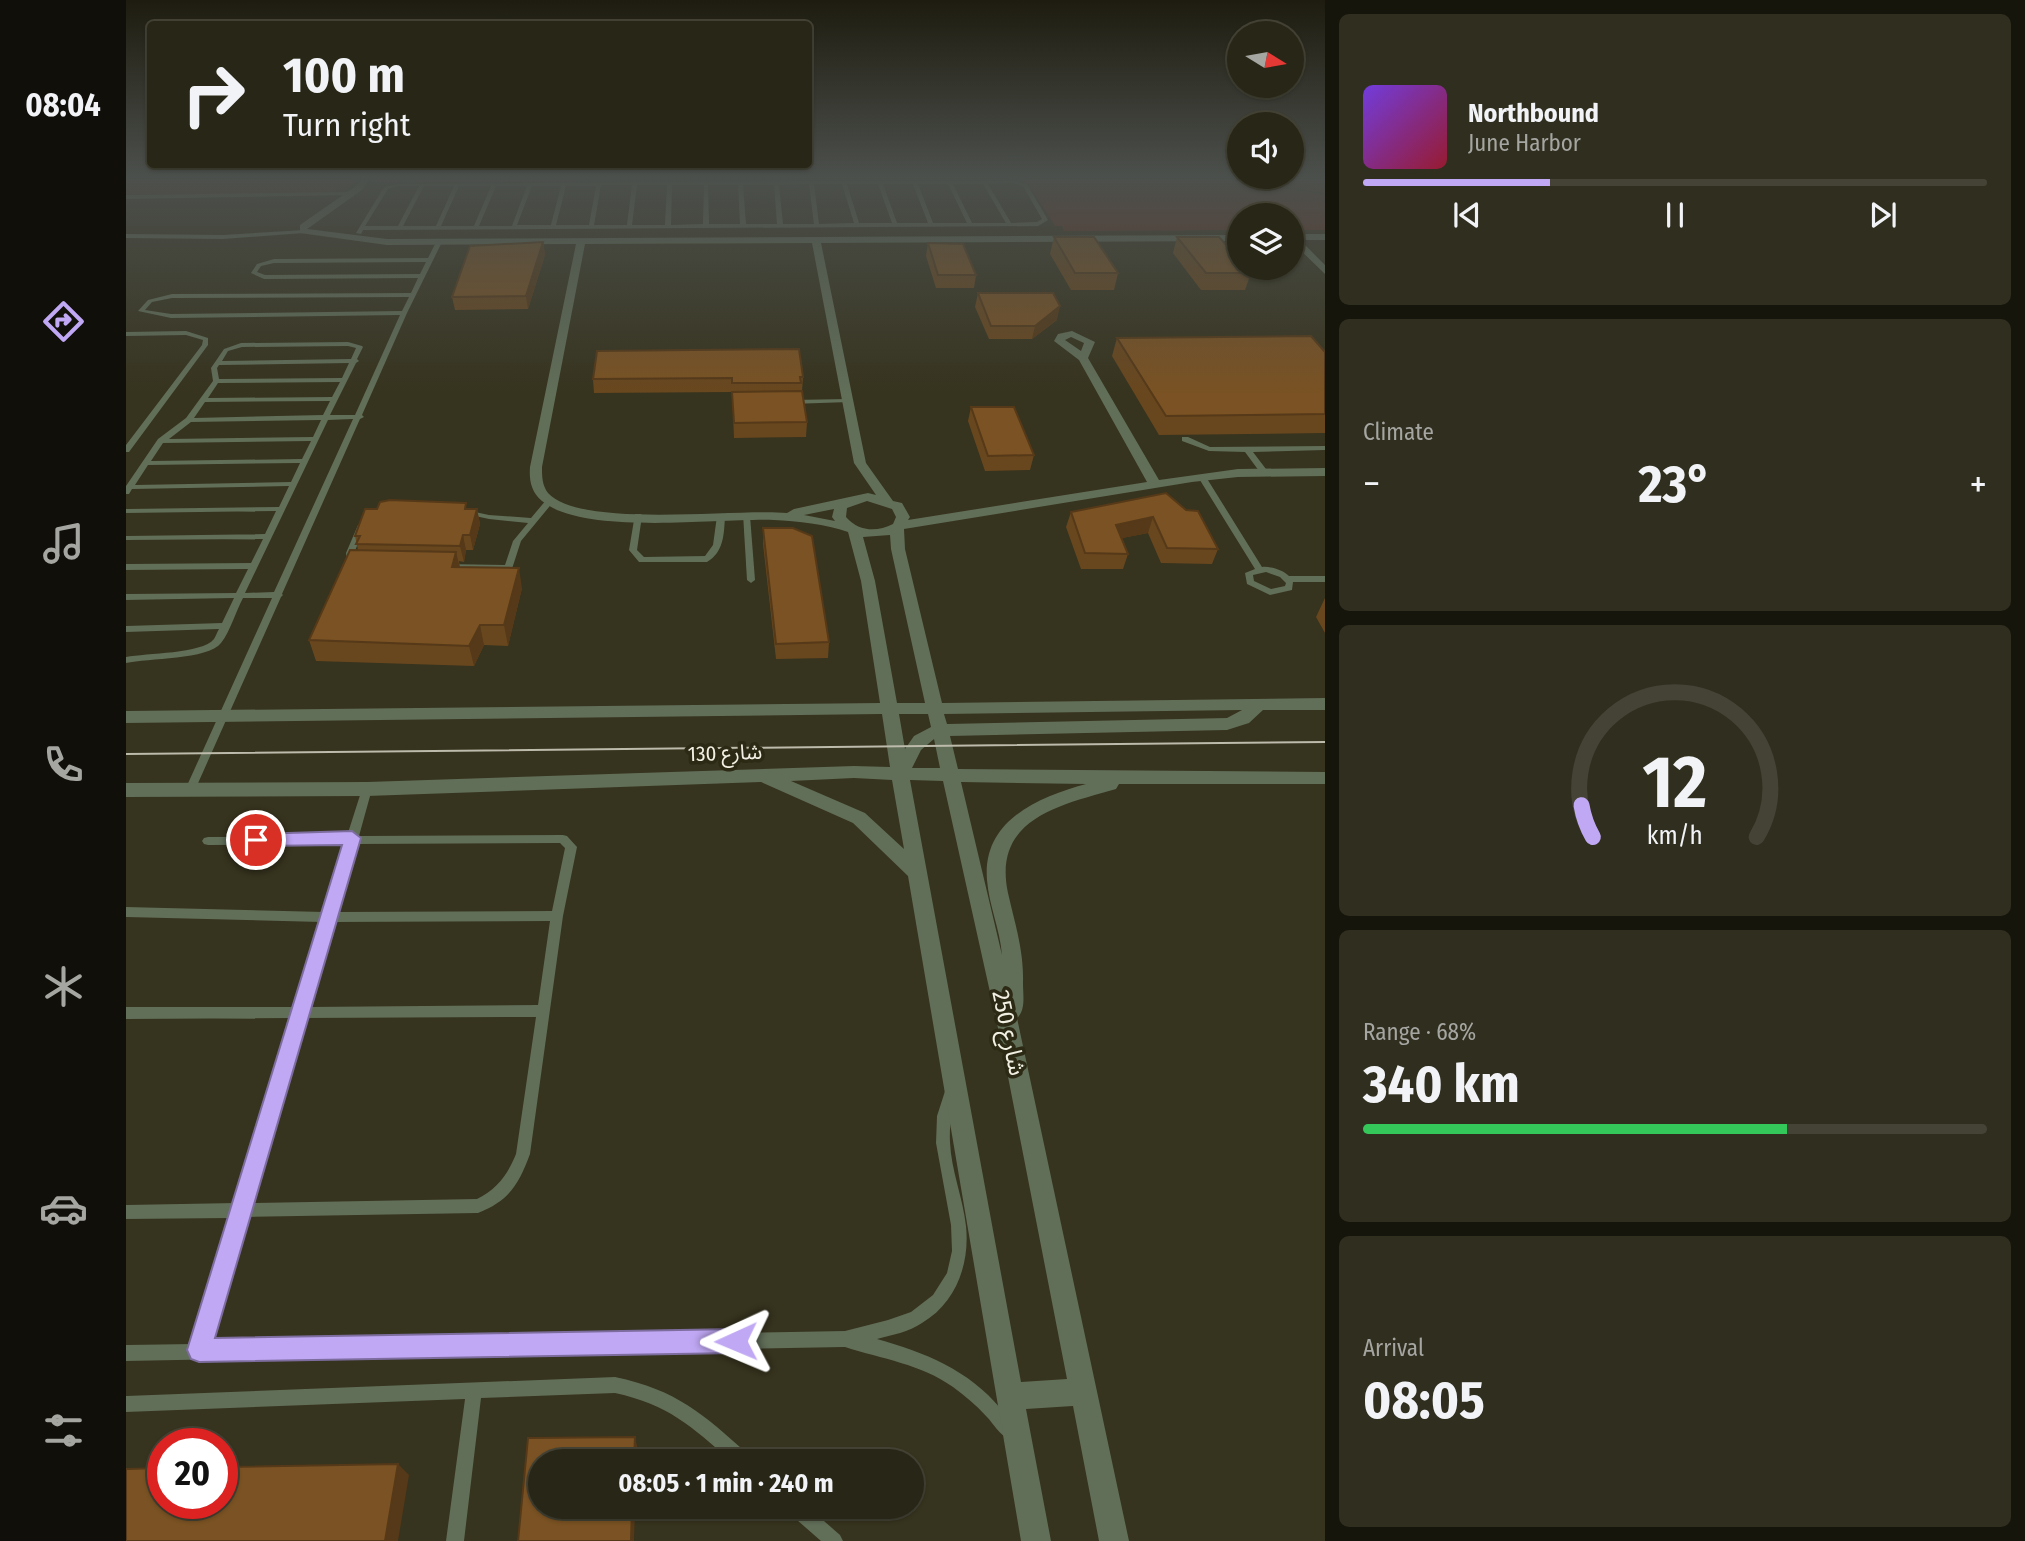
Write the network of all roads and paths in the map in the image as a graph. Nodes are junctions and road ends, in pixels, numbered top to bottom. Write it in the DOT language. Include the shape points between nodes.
graph roads {
  1 [pos="434,251"];
  2 [pos="579,251"];
  3 [pos="819,251"];
  4 [pos="1306,251"];
  5 [pos="429,260"];
  6 [pos="1325,271"];
  7 [pos="423,276"];
  8 [pos="413,295"];
  9 [pos="404,313"];
  10 [pos="126,334"];
  11 [pos="1083,358"];
  12 [pos="355,361"];
  13 [pos="216,363"];
  14 [pos="345,380"];
  15 [pos="216,381"];
  16 [pos="335,399"];
  17 [pos="203,400"];
  18 [pos="848,401"];
  19 [pos="783,402"];
  20 [pos="360,417"];
  21 [pos="326,418"];
  22 [pos="189,420"];
  23 [pos="315,439"];
  24 [pos="1185,439"];
  25 [pos="161,440"];
  26 [pos="1325,448"];
  27 [pos="126,450"];
  28 [pos="1247,450"];
  29 [pos="306,461"];
  30 [pos="146,463"];
  31 [pos="860,463"];
  32 [pos="1325,472"];
  33 [pos="1265,473"];
  34 [pos="1202,477"];
  35 [pos="1154,483"];
  36 [pos="294,484"];
  37 [pos="128,490"];
  38 [pos="550,501"];
  39 [pos="847,502"];
  40 [pos="889,502"];
  41 [pos="282,509"];
  42 [pos="126,511"];
  43 [pos="457,511"];
  44 [pos="961,514"];
  45 [pos="638,516"];
  46 [pos="721,516"];
  47 [pos="746,516"];
  48 [pos="777,516"];
  49 [pos="365,519"];
  50 [pos="532,521"];
  51 [pos="898,526"];
  52 [pos="851,529"];
  53 [pos="269,536"];
  54 [pos="126,538"];
  55 [pos="358,565"];
  56 [pos="255,566"];
  57 [pos="126,567"];
  58 [pos="440,567"];
  59 [pos="509,568"];
  60 [pos="1259,569"];
  61 [pos="1288,579"];
  62 [pos="1325,579"];
  63 [pos="751,580"];
  64 [pos="504,582"];
  65 [pos="241,595"];
  66 [pos="279,595"];
  67 [pos="126,597"];
  68 [pos="225,626"];
  69 [pos="126,629"];
  70 [pos="126,660"];
  71 [pos="1325,704"];
  72 [pos="1259,705"];
  73 [pos="890,709"];
  74 [pos="935,709"];
  75 [pos="126,717"];
  76 [pos="224,717"];
  77 [pos="940,730"];
  78 [pos="901,773"];
  79 [pos="951,774"];
  80 [pos="761,775"];
  81 [pos="1136,778"];
  82 [pos="1325,778"];
  83 [pos="367,789"];
  84 [pos="126,790"];
  85 [pos="190,790"];
  86 [pos="352,838"];
  87 [pos="208,841"];
  88 [pos="917,873"];
  89 [pos="126,912"];
  90 [pos="557,916"];
  91 [pos="329,917"];
  92 [pos="542,1011"];
  93 [pos="126,1013"];
  94 [pos="300,1013"];
  95 [pos="1013,1046"];
  96 [pos="954,1083"];
  97 [pos="241,1210"];
  98 [pos="126,1212"];
  99 [pos="845,1339"];
  100 [pos="199,1350"];
  101 [pos="126,1353"];
  102 [pos="474,1391"];
  103 [pos="1083,1392"];
  104 [pos="1010,1396"];
  105 [pos="126,1404"];
  106 [pos="1019,1445"];
  107 [pos="729,1449"];
  108 [pos="809,1519"];
  109 [pos="456,1541"];
  110 [pos="834,1541"];
  111 [pos="1036,1541"];
  112 [pos="1114,1541"];
  1 -- 5 [label="lane"];
  2 -- 38 [label="street" via="536,467 537,485"];
  3 -- 18 [label="street"];
  4 -- 6 [label="street"];
  5 -- 7 [label="lane"];
  5 -- 7 [label="lane" via="274,261 259,265 254,273 264,277"];
  7 -- 8 [label="lane"];
  8 -- 9 [label="lane"];
  8 -- 9 [label="lane" via="172,296 150,301 141,311 171,316"];
  9 -- 20 [label="lane"];
  10 -- 27 [label="lane" via="186,333 206,339"];
  11 -- 35 [label="street"];
  12 -- 13 [label="lane"];
  12 -- 13 [label="lane" via="360,351 355,344 241,345 229,347"];
  12 -- 14 [label="lane"];
  13 -- 15 [label="lane"];
  14 -- 15 [label="lane"];
  14 -- 16 [label="lane"];
  15 -- 17 [label="lane"];
  16 -- 17 [label="lane"];
  16 -- 21 [label="lane"];
  17 -- 22 [label="lane"];
  18 -- 19 [label="lane"];
  18 -- 31 [label="street"];
  20 -- 21 [label="lane"];
  20 -- 66 [label="lane"];
  21 -- 22 [label="lane"];
  21 -- 23 [label="lane"];
  22 -- 25 [label="lane"];
  23 -- 25 [label="lane"];
  23 -- 29 [label="lane"];
  24 -- 28 [label="lane" via="1209,449"];
  25 -- 30 [label="lane"];
  26 -- 28 [label="lane"];
  28 -- 33 [label="lane"];
  29 -- 30 [label="lane"];
  29 -- 36 [label="lane"];
  30 -- 37 [label="lane"];
  31 -- 39 [label="street"];
  31 -- 40 [label="street"];
  32 -- 33 [label="street"];
  33 -- 34 [label="street"];
  34 -- 35 [label="street"];
  34 -- 60 [label="lane"];
  35 -- 44 [label="street"];
  36 -- 37 [label="lane"];
  36 -- 41 [label="lane"];
  38 -- 45 [label="street" via="582,513"];
  38 -- 50 [label="lane"];
  39 -- 40 [label="street" via="868,498"];
  39 -- 48 [label="street"];
  39 -- 52 [label="street" via="839,517"];
  40 -- 44 [label="street"];
  40 -- 51 [label="street, شارع 250" via="902,513"];
  41 -- 42 [label="lane"];
  41 -- 53 [label="lane"];
  43 -- 50 [label="lane"];
  44 -- 51 [label="street"];
  45 -- 46 [label="street"];
  45 -- 46 [label="lane" via="633,550 642,559 658,561 707,559 719,543"];
  46 -- 47 [label="street"];
  47 -- 48 [label="street"];
  47 -- 63 [label="lane"];
  48 -- 52 [label="street"];
  49 -- 55 [label="lane" via="349,559"];
  50 -- 59 [label="lane" via="517,541"];
  51 -- 52 [label="street" via="880,533"];
  51 -- 74 [label="street, شارع 250" via="898,549"];
  52 -- 73 [label="street" via="867,571"];
  53 -- 54 [label="lane"];
  53 -- 56 [label="lane"];
  56 -- 57 [label="lane"];
  56 -- 65 [label="lane"];
  58 -- 59 [label="lane"];
  59 -- 64 [label="lane"];
  60 -- 61 [label="lane"];
  60 -- 61 [label="lane" via="1248,577 1262,590 1285,591"];
  61 -- 62 [label="lane"];
  65 -- 66 [label="lane"];
  65 -- 67 [label="lane"];
  65 -- 68 [label="lane"];
  66 -- 76 [label="lane"];
  68 -- 69 [label="lane"];
  68 -- 70 [label="lane" via="217,642 202,652 158,653"];
  71 -- 72 [label="street, شارع 130"];
  72 -- 74 [label="street, شارع 130"];
  72 -- 77 [label="street" via="1227,724"];
  73 -- 74 [label="street, شارع 130"];
  73 -- 76 [label="street, شارع 130"];
  73 -- 78 [label="street"];
  74 -- 77 [label="street, شارع 250"];
  75 -- 76 [label="street, شارع 130"];
  76 -- 85 [label="lane"];
  77 -- 78 [label="street" via="922,736"];
  77 -- 79 [label="street, شارع 250"];
  78 -- 79 [label="street, شارع 130"];
  78 -- 80 [label="street, شارع 130"];
  78 -- 88 [label="street"];
  79 -- 81 [label="street, شارع 130"];
  79 -- 95 [label="street, شارع 250"];
  80 -- 83 [label="street, شارع 130"];
  80 -- 88 [label="street" via="859,818"];
  81 -- 82 [label="street, شارع 130"];
  81 -- 95 [label="street" via="1049,801 1017,821 1003,840 996,873 1012,954"];
  83 -- 85 [label="street, شارع 130"];
  83 -- 86 [label="lane"];
  84 -- 85 [label="street, شارع 130"];
  86 -- 87 [label="lane"];
  86 -- 90 [label="lane" via="563,839 571,847"];
  86 -- 91 [label="lane"];
  88 -- 96 [label="street"];
  89 -- 91 [label="lane"];
  90 -- 91 [label="lane"];
  90 -- 92 [label="lane"];
  91 -- 94 [label="lane"];
  92 -- 94 [label="lane"];
  92 -- 97 [label="lane" via="523,1154 515,1179 495,1199 478,1206"];
  93 -- 94 [label="lane"];
  94 -- 97 [label="lane"];
  95 -- 103 [label="street, شارع 250"];
  96 -- 99 [label="lane" via="941,1123 941,1148 961,1236 954,1279 929,1309 913,1320"];
  96 -- 104 [label="street"];
  97 -- 98 [label="lane"];
  97 -- 100 [label="lane"];
  99 -- 100 [label="lane"];
  99 -- 106 [label="lane" via="916,1357 965,1384"];
  100 -- 101 [label="lane"];
  102 -- 105 [label="lane"];
  102 -- 107 [label="lane" via="615,1385 638,1389 670,1401"];
  102 -- 109 [label="lane"];
  103 -- 104 [label="street"];
  103 -- 112 [label="street, شارع 250"];
  104 -- 106 [label="street"];
  106 -- 111 [label="street"];
  108 -- 110 [label="lane"];
}
